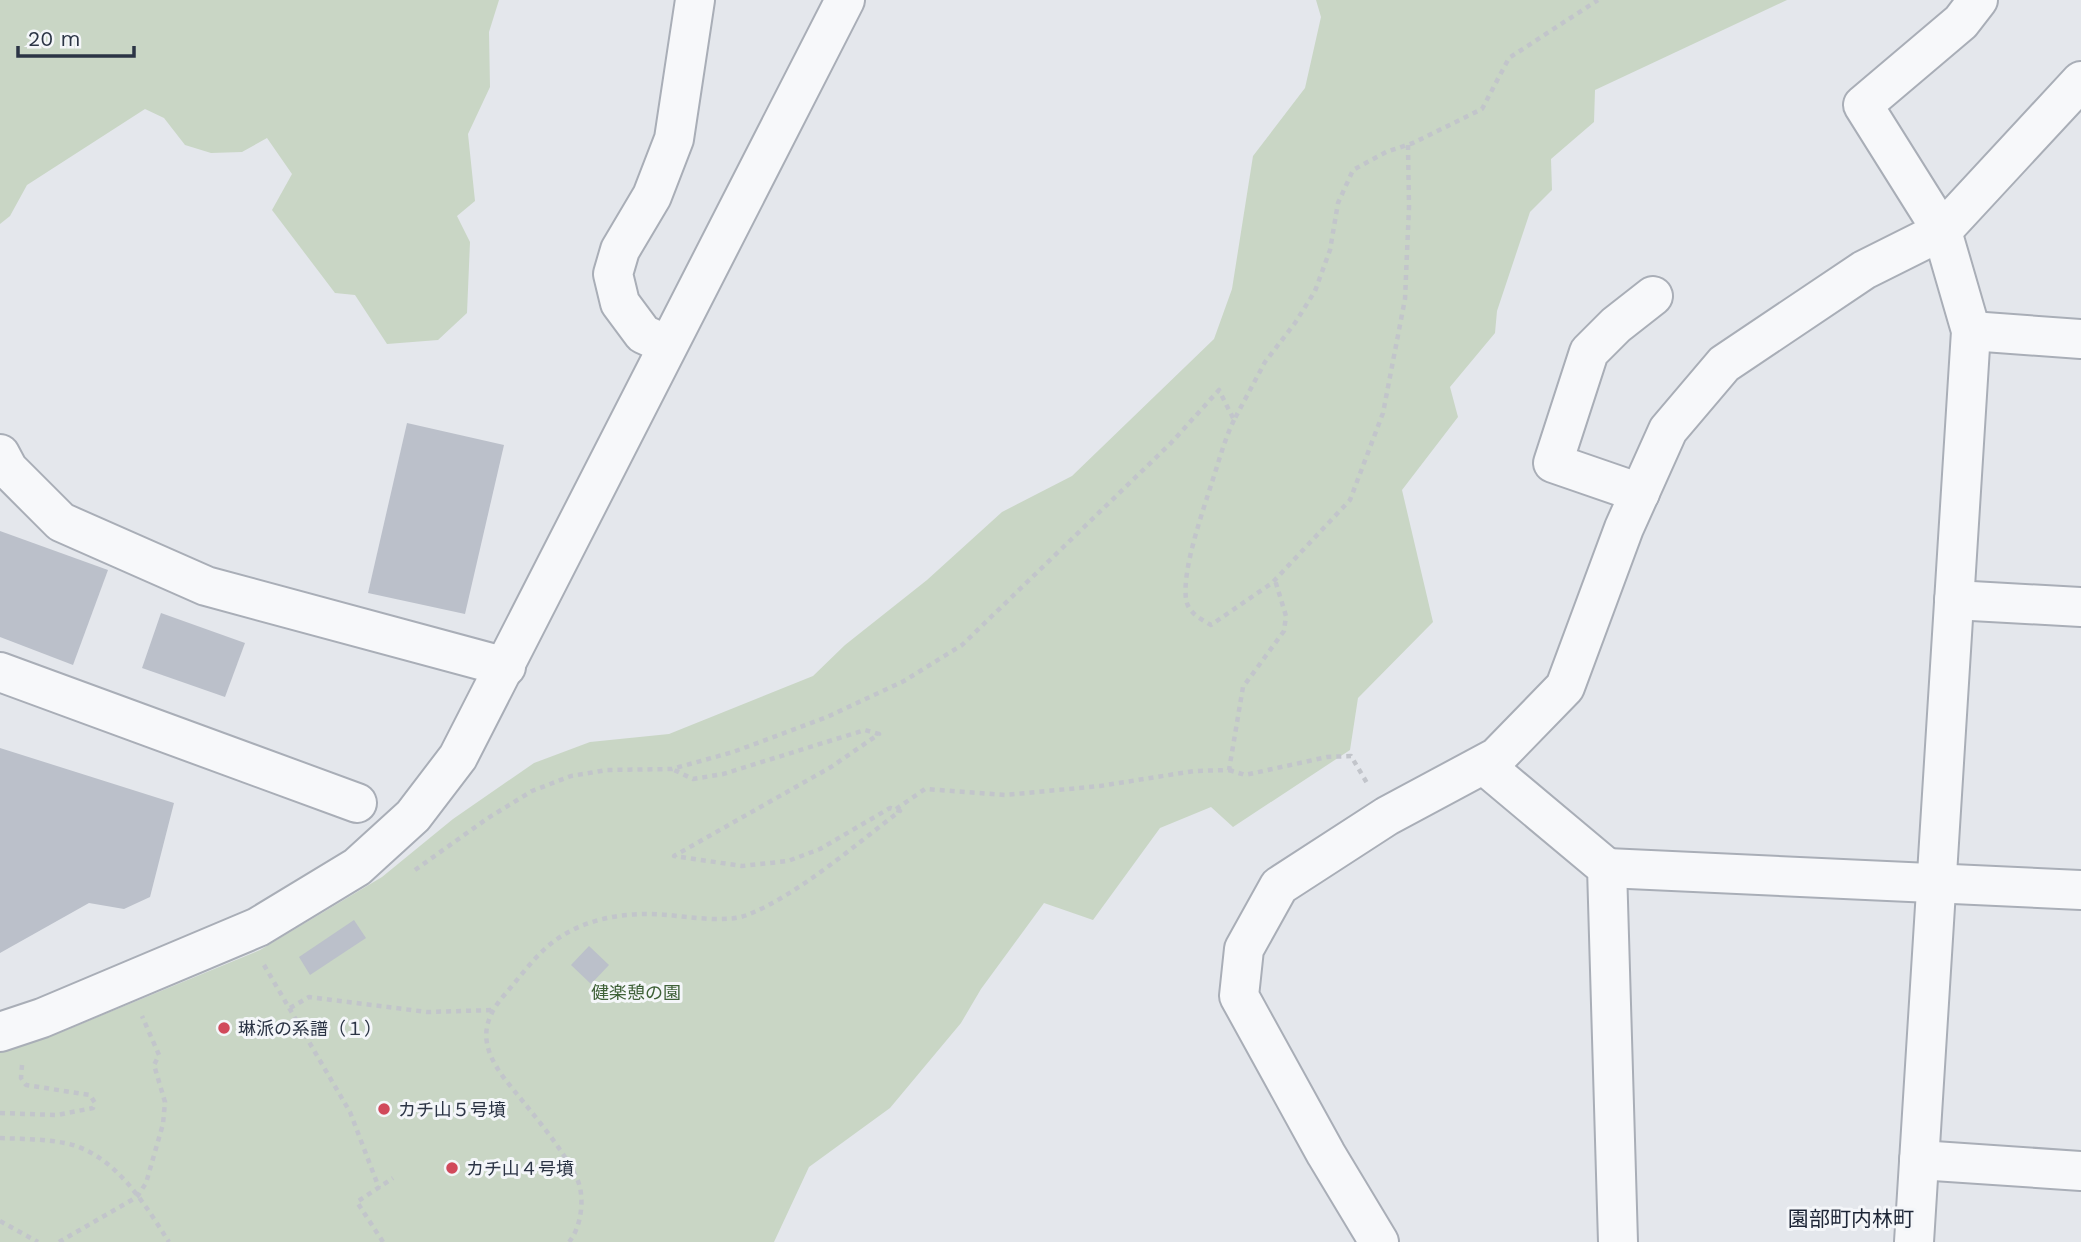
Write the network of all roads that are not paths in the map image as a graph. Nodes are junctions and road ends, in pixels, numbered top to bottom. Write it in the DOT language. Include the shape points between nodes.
graph roads {
  1 [pos="695,0"];
  2 [pos="845,0"];
  3 [pos="1978,0"];
  4 [pos="2081,81"];
  5 [pos="1942,231"];
  6 [pos="1653,296"];
  7 [pos="1971,331"];
  8 [pos="2081,340"];
  9 [pos="667,345"];
  10 [pos="0,454"];
  11 [pos="1640,494"];
  12 [pos="1954,600"];
  13 [pos="2081,607"];
  14 [pos="506,667"];
  15 [pos="0,672"];
  16 [pos="1484,765"];
  17 [pos="357,803"];
  18 [pos="1607,868"];
  19 [pos="1937,884"];
  20 [pos="2081,890"];
  21 [pos="13,1045"];
  22 [pos="1919,1160"];
  23 [pos="2081,1171"];
  24 [pos="1379,1242"];
  25 [pos="1618,1242"];
  26 [pos="1914,1242"];
  1 -- 9 [label="street" via="674,139 652,196 620,250 613,274 620,303 643,334"];
  2 -- 9 [label="street"];
  3 -- 5 [label="street" via="1961,22 1863,105"];
  4 -- 5 [label="street"];
  5 -- 7 [label="street"];
  5 -- 11 [label="street" via="1864,270 1724,364 1668,430"];
  6 -- 11 [label="street" via="1589,352 1553,463"];
  7 -- 8 [label="street"];
  7 -- 12 [label="street"];
  9 -- 14 [label="street"];
  10 -- 14 [label="street" via="8,469 61,522 206,586"];
  11 -- 16 [label="street" via="1565,687"];
  12 -- 13 [label="street"];
  12 -- 19 [label="street"];
  14 -- 21 [label="street" via="458,757 413,816 358,867 258,927 42,1018"];
  15 -- 17 [label="street"];
  16 -- 18 [label="street"];
  16 -- 24 [label="street" via="1387,816 1279,886 1244,949 1239,996"];
  18 -- 19 [label="street"];
  18 -- 25 [label="street"];
  19 -- 20 [label="street"];
  19 -- 22 [label="street"];
  22 -- 23 [label="street"];
  22 -- 26 [label="street"];
}
